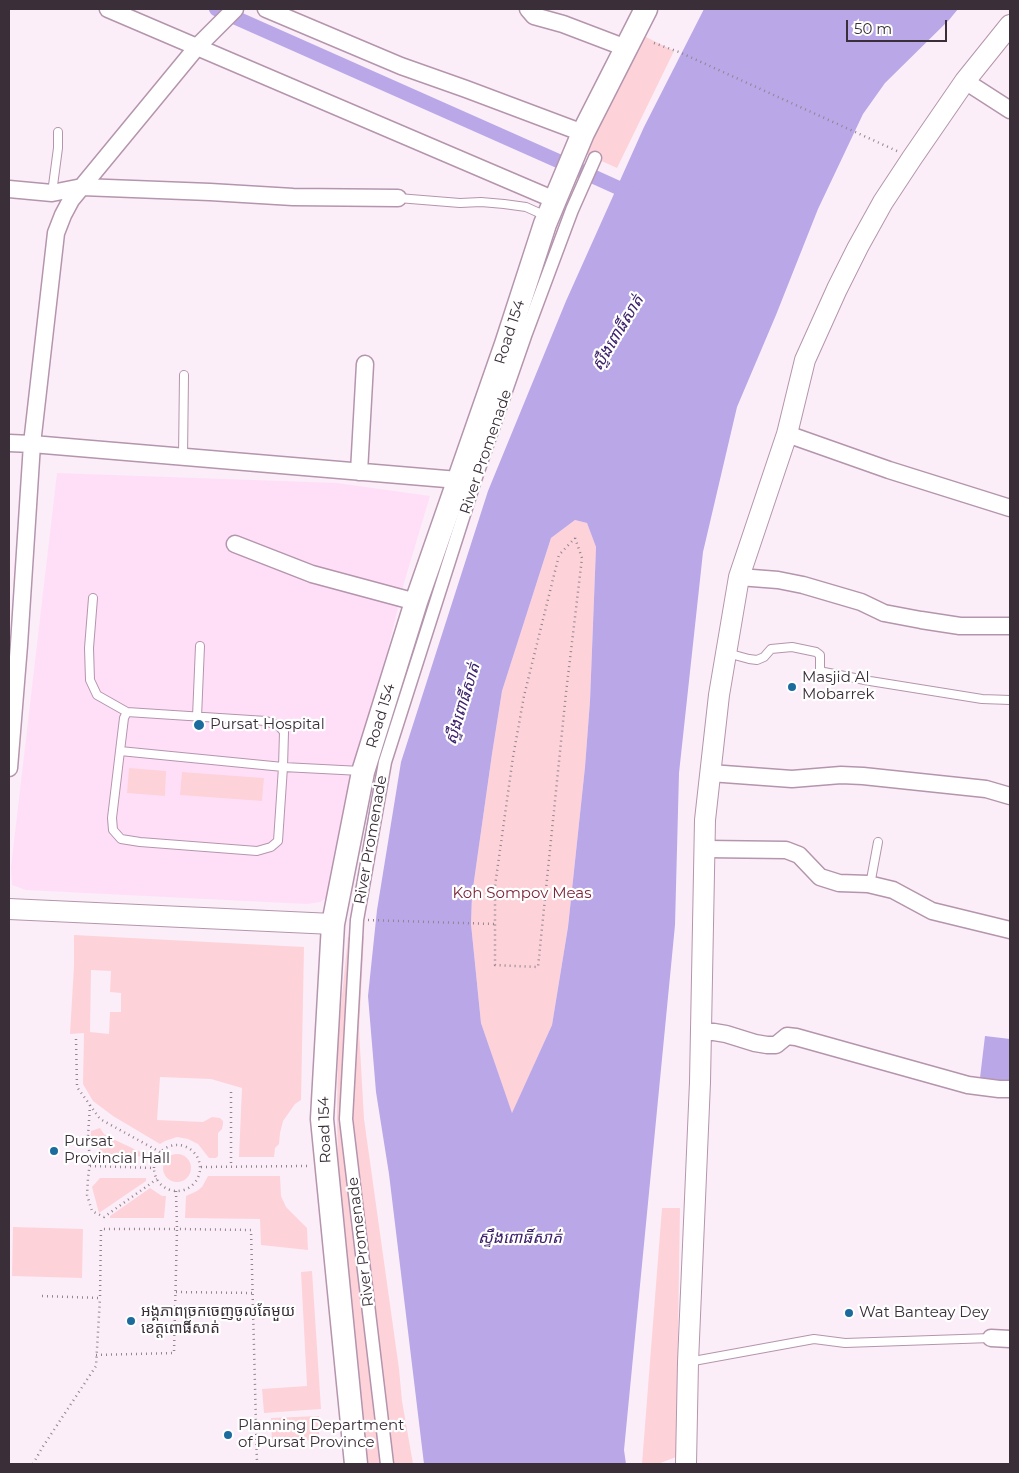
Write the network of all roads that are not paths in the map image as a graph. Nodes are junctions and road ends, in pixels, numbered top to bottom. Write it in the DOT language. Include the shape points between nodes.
graph roads {
  1 [pos="108,9"];
  2 [pos="235,9"];
  3 [pos="266,9"];
  4 [pos="528,9"];
  5 [pos="646,9"];
  6 [pos="1010,25"];
  7 [pos="197,47"];
  8 [pos="626,48"];
  9 [pos="965,81"];
  10 [pos="1010,110"];
  11 [pos="58,132"];
  12 [pos="583,133"];
  13 [pos="595,159"];
  14 [pos="82,187"];
  15 [pos="9,189"];
  16 [pos="52,193"];
  17 [pos="398,198"];
  18 [pos="560,206"];
  19 [pos="364,364"];
  20 [pos="184,375"];
  21 [pos="787,434"];
  22 [pos="9,443"];
  23 [pos="32,444"];
  24 [pos="183,457"];
  25 [pos="359,472"];
  26 [pos="458,480"];
  27 [pos="1010,508"];
  28 [pos="235,544"];
  29 [pos="738,577"];
  30 [pos="93,598"];
  31 [pos="416,602"];
  32 [pos="1010,626"];
  33 [pos="14,644"];
  34 [pos="200,646"];
  35 [pos="725,652"];
  36 [pos="1010,700"];
  37 [pos="127,712"];
  38 [pos="198,717"];
  39 [pos="120,751"];
  40 [pos="283,767"];
  41 [pos="9,768"];
  42 [pos="363,772"];
  43 [pos="710,773"];
  44 [pos="1010,796"];
  45 [pos="878,842"];
  46 [pos="706,849"];
  47 [pos="870,885"];
  48 [pos="9,909"];
  49 [pos="362,920"];
  50 [pos="333,924"];
  51 [pos="1010,930"];
  52 [pos="701,1032"];
  53 [pos="1010,1090"];
  54 [pos="991,1338"];
  55 [pos="1010,1339"];
  56 [pos="688,1362"];
  57 [pos="356,1464"];
  58 [pos="387,1464"];
  59 [pos="686,1464"];
  1 -- 7 [label="street"];
  2 -- 7 [label="street"];
  3 -- 12 [label="street" via="401,66"];
  4 -- 8 [label="street" via="534,16"];
  5 -- 8 [label="main road, Road 154"];
  6 -- 9 [label="street"];
  7 -- 14 [label="street"];
  7 -- 18 [label="street"];
  8 -- 12 [label="main road, Road 154"];
  9 -- 10 [label="street"];
  9 -- 21 [label="street" via="912,158 858,248 805,360"];
  11 -- 16 [label="lane"];
  12 -- 18 [label="main road, Road 154"];
  13 -- 18 [label="street, River Promenade"];
  14 -- 16 [label="street"];
  14 -- 17 [label="street" via="293,197"];
  14 -- 23 [label="street" via="71,200 56,233"];
  15 -- 16 [label="street"];
  17 -- 18 [label="lane" via="526,207"];
  18 -- 26 [label="main road, Road 154" via="539,242"];
  18 -- 49 [label="street, River Promenade" via="525,336 385,762"];
  19 -- 25 [label="street"];
  20 -- 24 [label="lane"];
  21 -- 27 [label="street"];
  21 -- 29 [label="street"];
  22 -- 23 [label="street"];
  23 -- 24 [label="street"];
  23 -- 33 [label="street"];
  24 -- 25 [label="street"];
  25 -- 26 [label="street"];
  26 -- 31 [label="main road, Road 154"];
  28 -- 31 [label="street" via="312,574"];
  29 -- 32 [label="street" via="803,585 884,612 920,620 960,626"];
  29 -- 35 [label="street"];
  30 -- 37 [label="lane" via="90,680 97,695"];
  31 -- 42 [label="main road, Road 154"];
  33 -- 41 [label="street"];
  34 -- 38 [label="lane"];
  35 -- 36 [label="lane" via="758,660 771,649 792,646 820,655 820,670 824,672 982,699"];
  35 -- 43 [label="street"];
  37 -- 38 [label="lane"];
  37 -- 39 [label="lane"];
  38 -- 40 [label="lane" via="266,721 279,726 284,732"];
  39 -- 40 [label="lane"];
  39 -- 40 [label="lane" via="113,830 121,839 140,842 257,851 271,848 278,841"];
  40 -- 42 [label="lane"];
  42 -- 50 [label="main road, Road 154"];
  43 -- 44 [label="street" via="792,779 863,776 986,789"];
  43 -- 46 [label="street" via="705,820"];
  45 -- 47 [label="lane"];
  46 -- 47 [label="street" via="786,850 799,855 820,877 839,883"];
  46 -- 52 [label="street"];
  47 -- 51 [label="street" via="893,890 932,911"];
  48 -- 50 [label="street"];
  49 -- 50 [label="street"];
  49 -- 58 [label="street, River Promenade" via="346,1119"];
  50 -- 57 [label="main road, Road 154" via="322,1119"];
  52 -- 53 [label="street" via="726,1034 767,1045 776,1044 787,1036 796,1037 968,1085"];
  52 -- 56 [label="street"];
  54 -- 55 [label="street"];
  54 -- 56 [label="lane" via="845,1343 814,1339"];
  56 -- 59 [label="street"];
}
